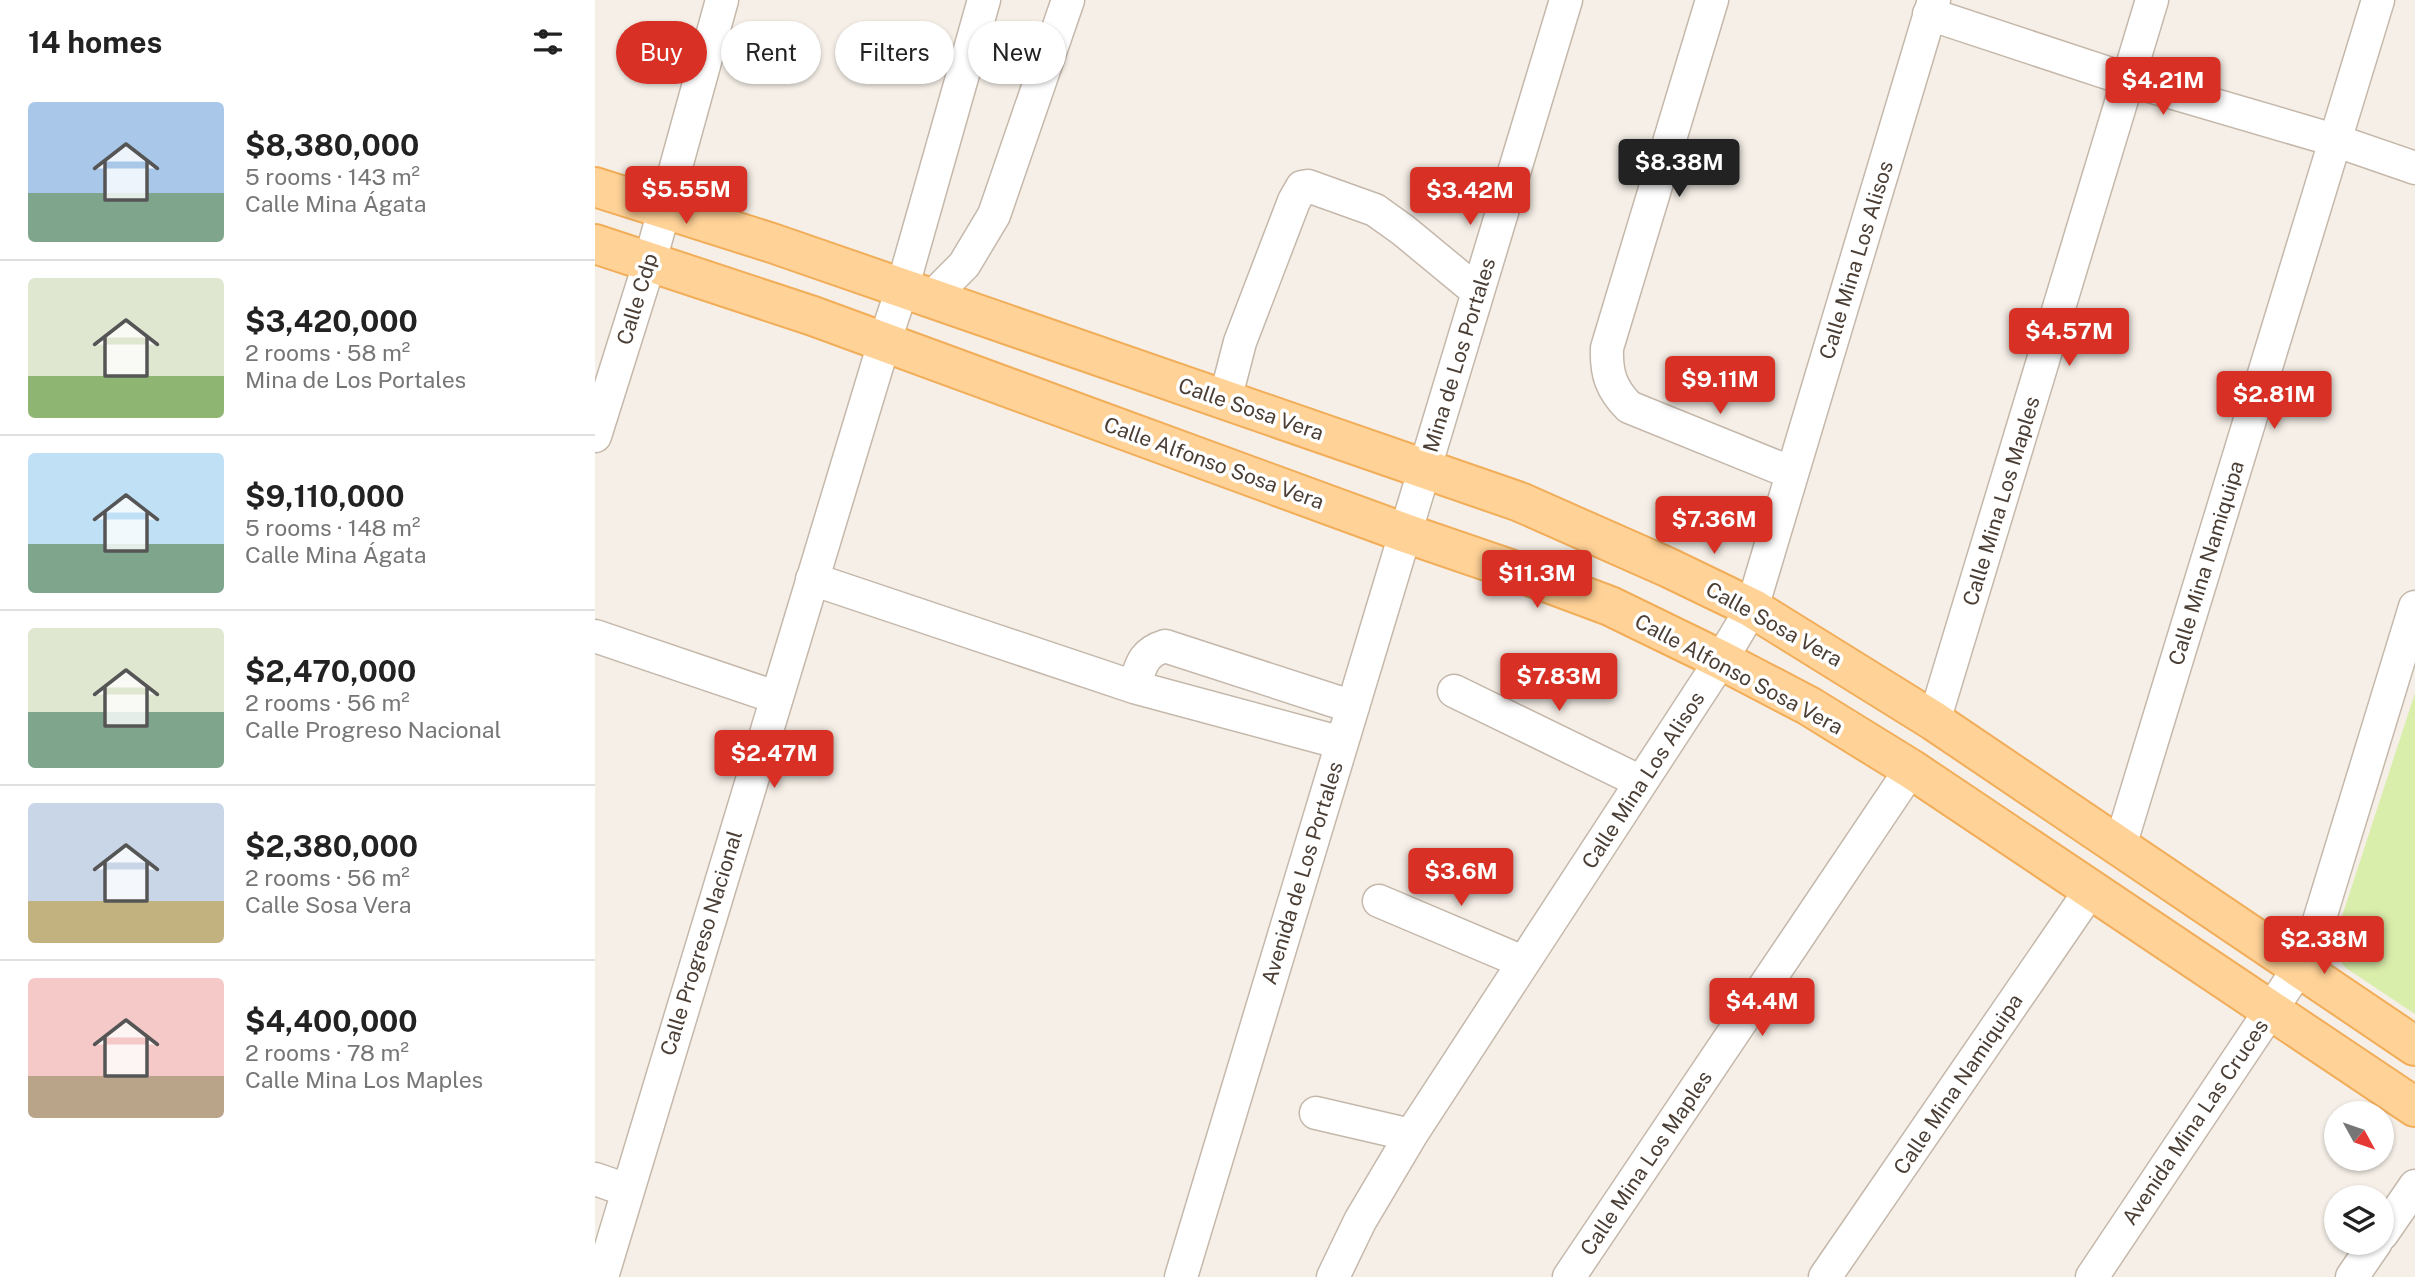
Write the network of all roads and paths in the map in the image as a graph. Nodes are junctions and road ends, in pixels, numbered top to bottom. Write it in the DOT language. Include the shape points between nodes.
graph roads {
  1 [pos="722,0"];
  2 [pos="984,0"];
  3 [pos="1068,0"];
  4 [pos="1566,0"];
  5 [pos="1712,0"];
  6 [pos="2152,0"];
  7 [pos="2378,0"];
  8 [pos="1931,7"];
  9 [pos="2129,80"];
  10 [pos="2334,139"];
  11 [pos="2415,168"];
  12 [pos="595,187"];
  13 [pos="663,208"];
  14 [pos="595,244"];
  15 [pos="650,261"];
  16 [pos="1478,292"];
  17 [pos="916,294"];
  18 [pos="884,343"];
  19 [pos="1225,400"];
  20 [pos="595,436"];
  21 [pos="1425,469"];
  22 [pos="1792,473"];
  23 [pos="1405,533"];
  24 [pos="812,579"];
  25 [pos="2415,607"];
  26 [pos="1752,608"];
  27 [pos="595,636"];
  28 [pos="1721,660"];
  29 [pos="1134,687"];
  30 [pos="1454,691"];
  31 [pos="775,697"];
  32 [pos="1353,707"];
  33 [pos="1934,721"];
  34 [pos="1342,743"];
  35 [pos="1911,769"];
  36 [pos="1641,782"];
  37 [pos="2120,846"];
  38 [pos="2090,891"];
  39 [pos="1379,901"];
  40 [pos="1524,962"];
  41 [pos="2299,968"];
  42 [pos="2270,1009"];
  43 [pos="2415,1046"];
  44 [pos="2415,1107"];
  45 [pos="1316,1113"];
  46 [pos="1411,1135"];
  47 [pos="595,1179"];
  48 [pos="2415,1186"];
  49 [pos="627,1190"];
  50 [pos="2394,1217"];
  51 [pos="2367,1255"];
  52 [pos="601,1277"];
  53 [pos="1181,1277"];
  54 [pos="1333,1277"];
  55 [pos="1569,1277"];
  56 [pos="1825,1277"];
  57 [pos="2092,1277"];
  58 [pos="2352,1277"];
  1 -- 13 [label="street, Calle Cdp"];
  2 -- 17 [label="street, Calle Progreso Nacional"];
  3 -- 17 [label="street" via="994,215 964,265"];
  4 -- 16 [label="street, Mina de Los Portales"];
  5 -- 22 [label="street" via="1607,348 1606,365 1617,396 1629,407"];
  6 -- 9 [label="street, Calle Mina Los Maples"];
  7 -- 10 [label="street, Calle Mina Namiquipa"];
  8 -- 9 [label="street"];
  8 -- 22 [label="street, Calle Mina Los Alisos"];
  9 -- 10 [label="street"];
  9 -- 33 [label="street, Calle Mina Los Maples"];
  10 -- 11 [label="street"];
  10 -- 37 [label="street, Calle Mina Namiquipa"];
  12 -- 13 [label="main road"];
  13 -- 15 [label="street, Calle Cdp"];
  13 -- 17 [label="main road"];
  14 -- 15 [label="main road, Calle Alfonso Sosa Vera"];
  15 -- 18 [label="main road, Calle Alfonso Sosa Vera"];
  15 -- 20 [label="street, Calle Cdp"];
  16 -- 19 [label="street" via="1375,210 1302,187 1240,342"];
  16 -- 21 [label="street, Mina de Los Portales"];
  17 -- 18 [label="street, Calle Progreso Nacional"];
  17 -- 19 [label="main road, Calle Sosa Vera"];
  18 -- 23 [label="main road, Calle Alfonso Sosa Vera"];
  18 -- 24 [label="street, Calle Progreso Nacional"];
  19 -- 21 [label="main road, Calle Sosa Vera"];
  21 -- 23 [label="street, Avenida de Los Portales"];
  21 -- 26 [label="main road, Calle Sosa Vera" via="1520,502"];
  22 -- 26 [label="street, Calle Mina Los Alisos"];
  23 -- 28 [label="main road, Calle Alfonso Sosa Vera" via="1609,607"];
  23 -- 32 [label="street, Avenida de Los Portales"];
  24 -- 29 [label="street"];
  24 -- 31 [label="street, Calle Progreso Nacional"];
  25 -- 41 [label="street, Avenida Mina Las Cruces" via="2319,920"];
  26 -- 28 [label="street, Calle Mina Los Alisos"];
  26 -- 33 [label="main road, Calle Sosa Vera"];
  27 -- 31 [label="street"];
  28 -- 35 [label="main road, Calle Alfonso Sosa Vera" via="1809,706"];
  28 -- 36 [label="street, Calle Mina Los Alisos"];
  29 -- 32 [label="street" via="1149,652 1165,646"];
  29 -- 34 [label="street"];
  30 -- 36 [label="street"];
  31 -- 49 [label="street, Calle Progreso Nacional"];
  32 -- 34 [label="street, Avenida de Los Portales"];
  33 -- 37 [label="main road, Calle Sosa Vera"];
  34 -- 53 [label="street, Avenida de Los Portales"];
  35 -- 38 [label="main road, Calle Alfonso Sosa Vera"];
  35 -- 55 [label="street, Calle Mina Los Maples"];
  36 -- 40 [label="street, Calle Mina Los Alisos"];
  37 -- 41 [label="main road, Calle Sosa Vera"];
  38 -- 42 [label="main road, Calle Alfonso Sosa Vera"];
  38 -- 56 [label="street, Calle Mina Namiquipa"];
  39 -- 40 [label="street"];
  40 -- 46 [label="street, Calle Mina Los Alisos"];
  41 -- 42 [label="street, Avenida Mina Las Cruces"];
  41 -- 43 [label="main road, Calle Sosa Vera"];
  42 -- 44 [label="main road, Calle Alfonso Sosa Vera"];
  42 -- 57 [label="street, Avenida Mina Las Cruces"];
  45 -- 46 [label="street"];
  46 -- 54 [label="street, Calle Mina Los Alisos"];
  47 -- 49 [label="street"];
  48 -- 50 [label="street"];
  49 -- 52 [label="street, Calle Progreso Nacional"];
  51 -- 58 [label="street"];
}
